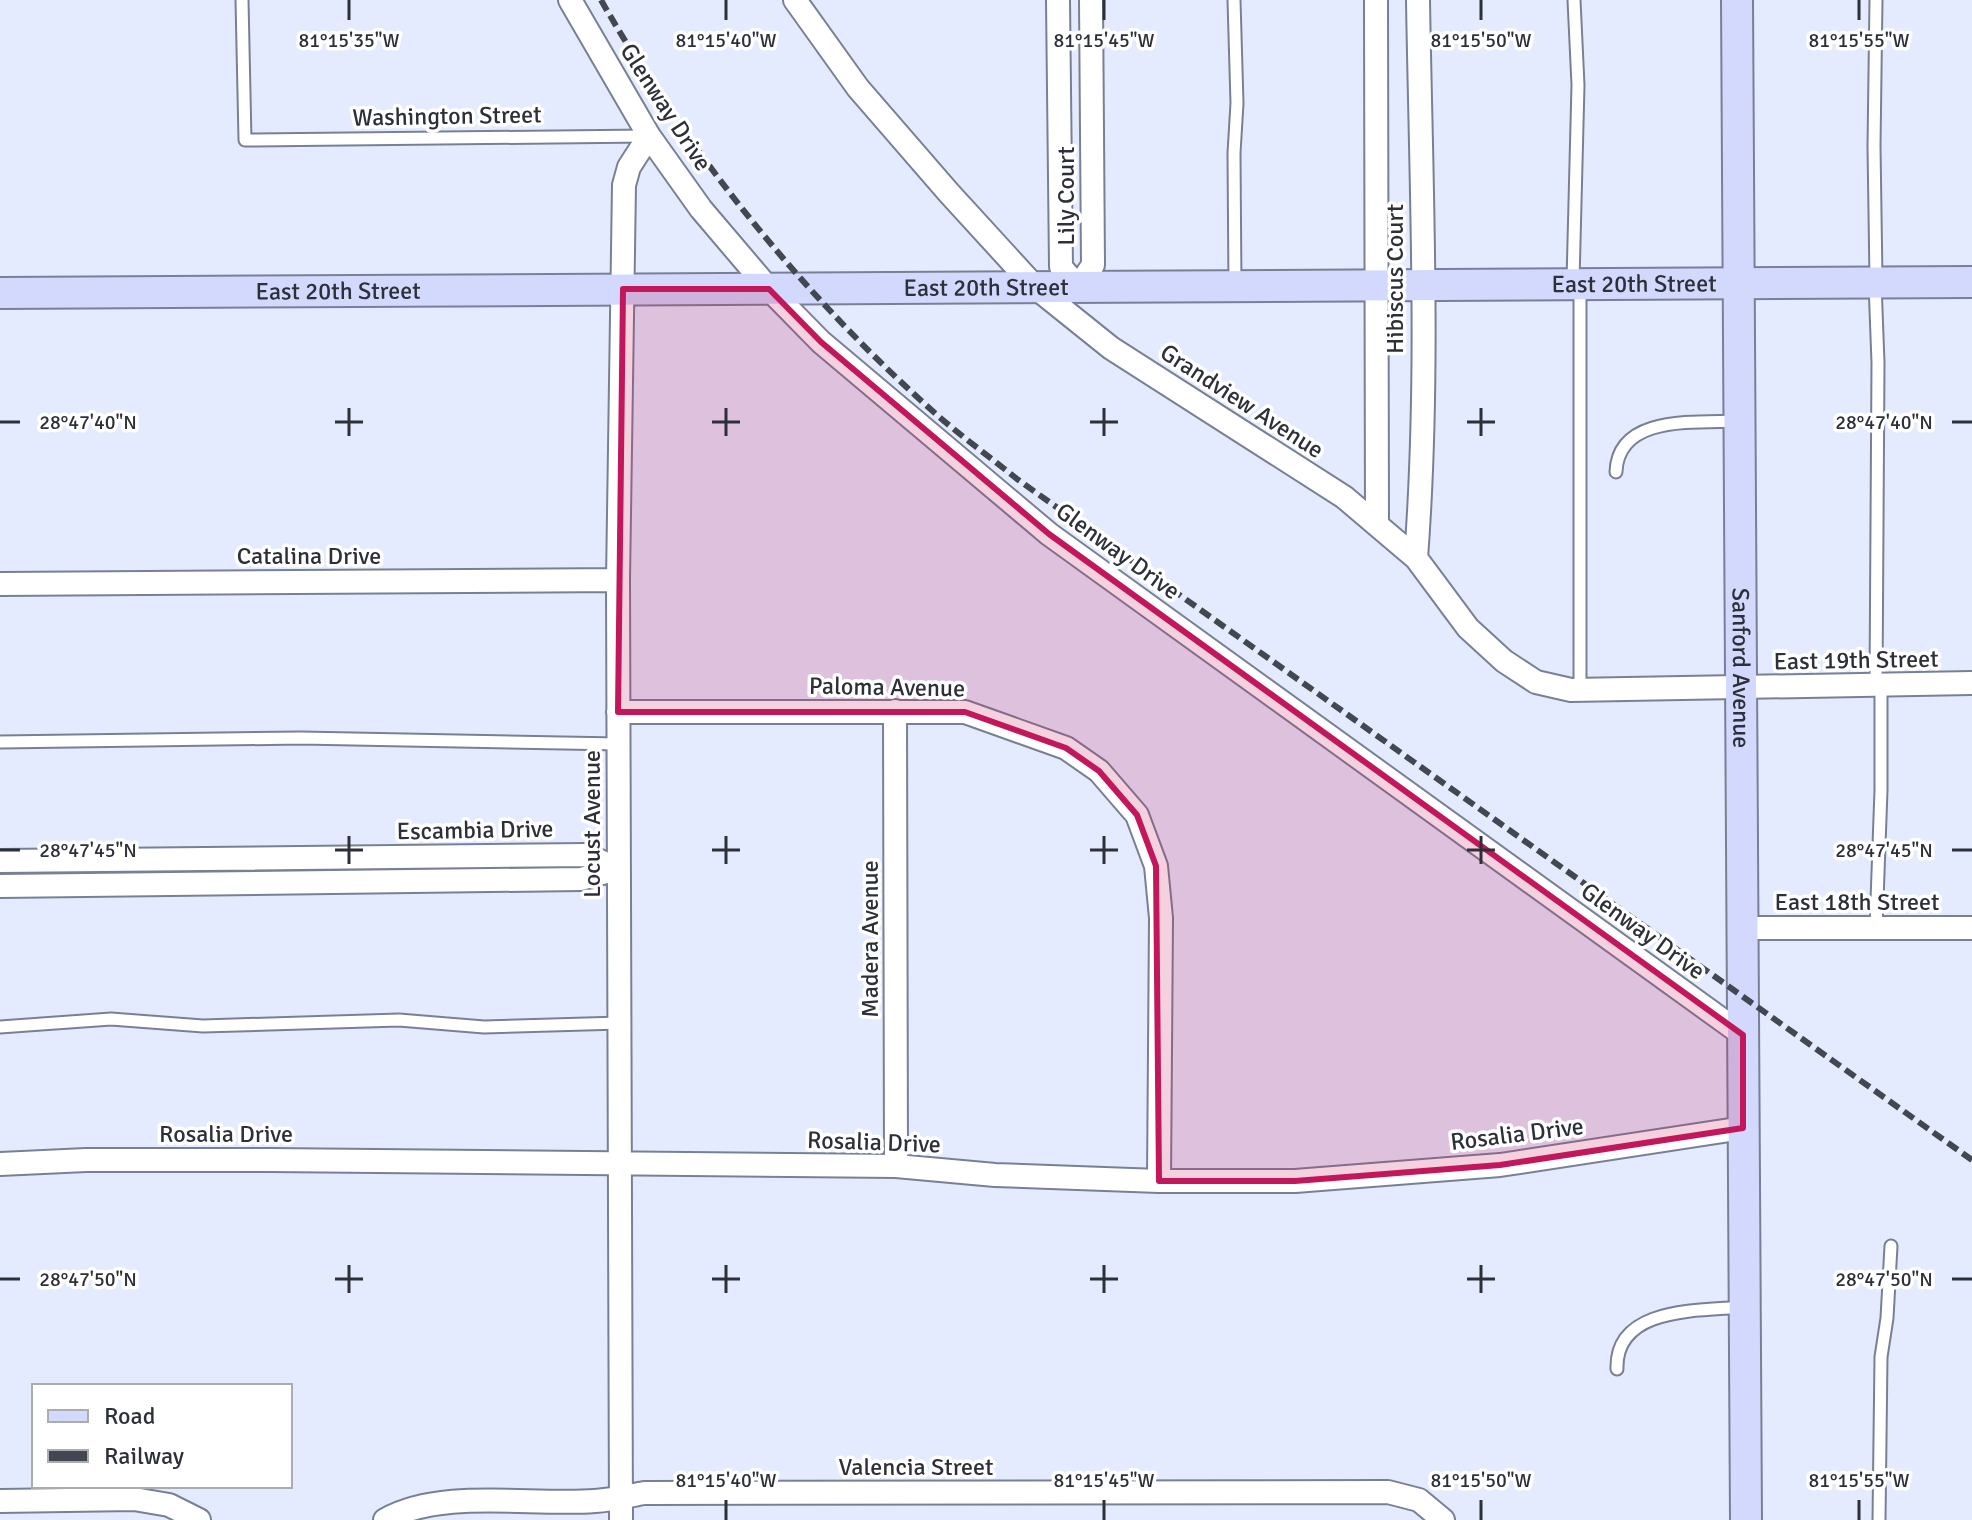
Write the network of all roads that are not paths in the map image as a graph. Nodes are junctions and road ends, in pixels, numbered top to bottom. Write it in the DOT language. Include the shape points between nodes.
graph roads {
  1 [pos="242,0"];
  2 [pos="570,0"];
  3 [pos="795,0"];
  4 [pos="1058,0"];
  5 [pos="1091,0"];
  6 [pos="1234,0"];
  7 [pos="1376,0"];
  8 [pos="1418,0"];
  9 [pos="1574,0"];
  10 [pos="1737,0"];
  11 [pos="1876,0"];
  12 [pos="649,136"];
  13 [pos="1972,282"];
  14 [pos="1739,283"];
  15 [pos="1876,283"];
  16 [pos="1576,285"];
  17 [pos="1035,287"];
  18 [pos="1078,287"];
  19 [pos="1235,287"];
  20 [pos="1378,287"];
  21 [pos="1423,287"];
  22 [pos="623,289"];
  23 [pos="769,289"];
  24 [pos="0,293"];
  25 [pos="1739,421"];
  26 [pos="1616,472"];
  27 [pos="1377,525"];
  28 [pos="1416,558"];
  29 [pos="618,580"];
  30 [pos="0,584"];
  31 [pos="1972,683"];
  32 [pos="1879,685"];
  33 [pos="1741,689"];
  34 [pos="1580,690"];
  35 [pos="895,711"];
  36 [pos="618,712"];
  37 [pos="0,742"];
  38 [pos="618,744"];
  39 [pos="5,861"];
  40 [pos="617,869"];
  41 [pos="5,885"];
  42 [pos="1742,928"];
  43 [pos="1876,928"];
  44 [pos="1972,928"];
  45 [pos="620,1023"];
  46 [pos="0,1027"];
  47 [pos="1743,1035"];
  48 [pos="1743,1128"];
  49 [pos="0,1164"];
  50 [pos="619,1164"];
  51 [pos="896,1166"];
  52 [pos="1159,1181"];
  53 [pos="1891,1246"];
  54 [pos="1745,1307"];
  55 [pos="1617,1369"];
  56 [pos="0,1501"];
  57 [pos="621,1509"];
  58 [pos="199,1520"];
  59 [pos="385,1520"];
  60 [pos="1443,1520"];
  61 [pos="1746,1520"];
  62 [pos="1879,1520"];
  1 -- 12 [label="lane, Washington Street" via="245,140"];
  2 -- 12 [label="street, Glenway Drive"];
  3 -- 17 [label="street, Grandview Avenue" via="858,88"];
  4 -- 18 [label="street, Lily Court" via="1061,267"];
  5 -- 18 [label="street, Lily Court" via="1093,265"];
  6 -- 19 [label="lane"];
  7 -- 20 [label="street, Hibiscus Court"];
  8 -- 21 [label="street, Hibiscus Court"];
  9 -- 16 [label="lane"];
  10 -- 14 [label="street, Sanford Avenue"];
  11 -- 15 [label="lane"];
  12 -- 22 [label="street, Locust Avenue" via="624,185"];
  12 -- 23 [label="street, Glenway Drive" via="701,209"];
  13 -- 15 [label="street, East 20th Street"];
  14 -- 15 [label="street, East 20th Street"];
  14 -- 16 [label="street, East 20th Street"];
  14 -- 25 [label="street, Sanford Avenue"];
  15 -- 32 [label="lane"];
  16 -- 21 [label="street, East 20th Street"];
  16 -- 34 [label="lane"];
  17 -- 18 [label="street, East 20th Street"];
  17 -- 23 [label="street, East 20th Street"];
  17 -- 27 [label="street, Grandview Avenue" via="1111,348 1344,497"];
  18 -- 19 [label="street, East 20th Street"];
  19 -- 20 [label="street, East 20th Street"];
  20 -- 21 [label="street, East 20th Street"];
  20 -- 27 [label="street, Hibiscus Court"];
  21 -- 28 [label="street, Hibiscus Court"];
  22 -- 23 [label="street, East 20th Street"];
  22 -- 24 [label="street, East 20th Street"];
  22 -- 29 [label="street, Locust Avenue"];
  23 -- 47 [label="street, Glenway Drive" via="821,342 1049,534"];
  25 -- 26 [label="lane" via="1673,424 1635,434 1616,457"];
  25 -- 33 [label="street, Sanford Avenue"];
  27 -- 28 [label="street, Grandview Avenue"];
  28 -- 34 [label="street, Grandview Avenue" via="1468,628 1504,661 1536,682"];
  29 -- 30 [label="street, Catalina Drive"];
  29 -- 36 [label="street, Locust Avenue"];
  31 -- 32 [label="street, East 19th Street"];
  32 -- 33 [label="street, East 19th Street"];
  32 -- 43 [label="lane"];
  33 -- 34 [label="street, Grandview Avenue"];
  33 -- 42 [label="street, Sanford Avenue"];
  35 -- 36 [label="street, Paloma Avenue"];
  35 -- 51 [label="street, Madera Avenue"];
  35 -- 52 [label="street, Paloma Avenue" via="965,712 1066,748 1099,771 1137,815 1156,866 1161,918"];
  36 -- 38 [label="street, Locust Avenue"];
  37 -- 38 [label="lane" via="301,738"];
  38 -- 40 [label="street, Locust Avenue"];
  39 -- 40 [label="street, Escambia Drive" via="587,855"];
  39 -- 41 [label="lane"];
  40 -- 41 [label="street, Escambia Drive" via="581,879"];
  40 -- 45 [label="street, Locust Avenue"];
  42 -- 43 [label="street, East 18th Street"];
  42 -- 47 [label="street, Sanford Avenue"];
  43 -- 44 [label="street, East 18th Street"];
  45 -- 46 [label="lane" via="484,1027 399,1020 203,1026 111,1019"];
  45 -- 50 [label="street, Locust Avenue"];
  47 -- 48 [label="street, Sanford Avenue"];
  48 -- 52 [label="street, Rosalia Drive" via="1485,1167 1295,1181"];
  48 -- 54 [label="street, Sanford Avenue"];
  49 -- 50 [label="street, Rosalia Drive"];
  50 -- 51 [label="street, Rosalia Drive"];
  50 -- 57 [label="street, Locust Avenue"];
  51 -- 52 [label="street, Rosalia Drive"];
  53 -- 62 [label="lane" via="1881,1357"];
  54 -- 55 [label="lane" via="1669,1314 1637,1325 1616,1356"];
  54 -- 61 [label="street, Sanford Avenue"];
  56 -- 58 [label="street" via="134,1499 169,1505"];
  57 -- 59 [label="street, Valencia Street" via="596,1501 433,1503 404,1509"];
  57 -- 60 [label="street, Valencia Street" via="644,1493 1388,1492 1419,1500"];
}
